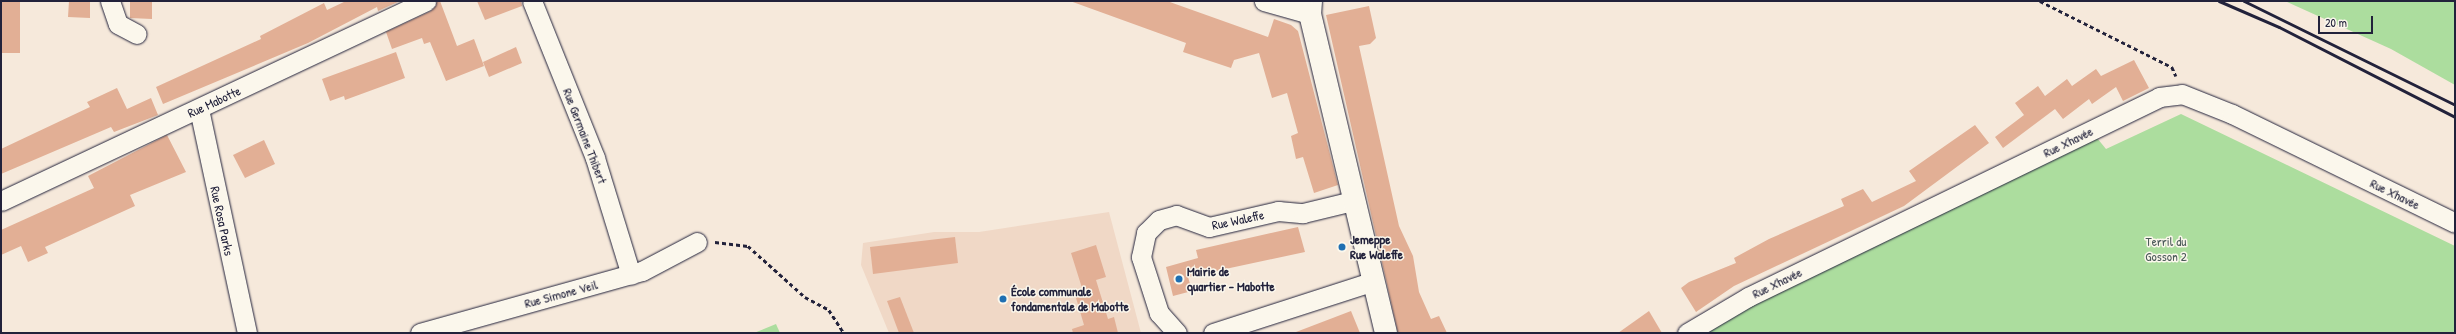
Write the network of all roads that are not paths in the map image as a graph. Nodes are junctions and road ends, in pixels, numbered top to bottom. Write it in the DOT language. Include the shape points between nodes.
graph roads {
  1 [pos="110,1"];
  2 [pos="426,1"];
  3 [pos="532,1"];
  4 [pos="1264,1"];
  5 [pos="1310,8"];
  6 [pos="137,34"];
  7 [pos="199,109"];
  8 [pos="1,201"];
  9 [pos="1353,201"];
  10 [pos="2455,223"];
  11 [pos="697,242"];
  12 [pos="630,275"];
  13 [pos="1371,282"];
  14 [pos="247,333"];
  15 [pos="420,333"];
  16 [pos="1177,333"];
  17 [pos="1213,333"];
  18 [pos="1386,333"];
  19 [pos="1688,333"];
  1 -- 6 [label="street" via="118,24"];
  2 -- 7 [label="street, Rue Mabotte"];
  3 -- 12 [label="street, Rue Germaine Thibert" via="596,158"];
  4 -- 5 [label="street"];
  5 -- 9 [label="street"];
  7 -- 8 [label="street, Rue Mabotte"];
  7 -- 14 [label="street, Rue Rosa Parks"];
  9 -- 13 [label="street"];
  9 -- 16 [label="street, Rue Waleffe" via="1302,212 1278,211 1209,227 1196,225 1176,215 1159,220 1146,233 1141,256 1159,313"];
  10 -- 19 [label="street, Rue Xhavée" via="2232,114 2182,94 2159,97 1748,297"];
  11 -- 12 [label="street, Rue Simone Veil" via="657,265"];
  12 -- 15 [label="street, Rue Simone Veil"];
  13 -- 17 [label="street"];
  13 -- 18 [label="street"];
}
